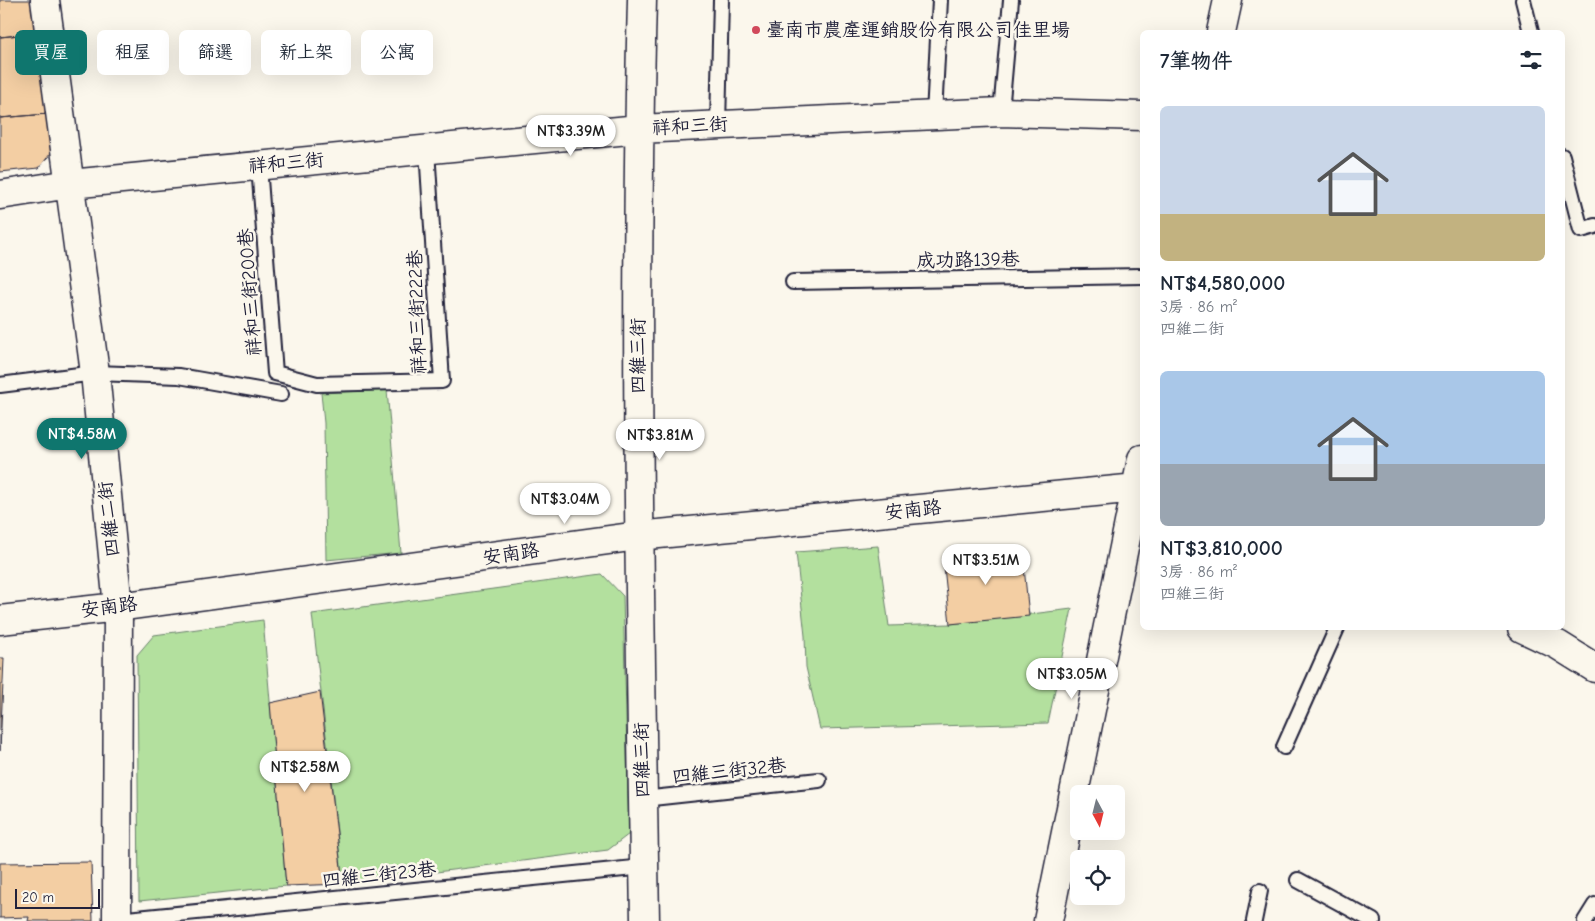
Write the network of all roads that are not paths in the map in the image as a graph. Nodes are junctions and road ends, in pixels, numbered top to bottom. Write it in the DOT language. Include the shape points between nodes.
graph roads {
  1 [pos="45,0"];
  2 [pos="642,0"];
  3 [pos="721,0"];
  4 [pos="940,0"];
  5 [pos="1011,0"];
  6 [pos="1228,0"];
  7 [pos="1523,0"];
  8 [pos="1221,30"];
  9 [pos="1530,30"];
  10 [pos="1001,112"];
  11 [pos="934,115"];
  12 [pos="1140,116"];
  13 [pos="718,125"];
  14 [pos="638,129"];
  15 [pos="427,150"];
  16 [pos="259,166"];
  17 [pos="1565,168"];
  18 [pos="70,184"];
  19 [pos="0,195"];
  20 [pos="1595,226"];
  21 [pos="1140,276"];
  22 [pos="793,282"];
  23 [pos="95,373"];
  24 [pos="317,384"];
  25 [pos="0,385"];
  26 [pos="281,394"];
  27 [pos="1140,489"];
  28 [pos="638,536"];
  29 [pos="118,606"];
  30 [pos="0,620"];
  31 [pos="1335,630"];
  32 [pos="1531,630"];
  33 [pos="1557,636"];
  34 [pos="1595,668"];
  35 [pos="1284,747"];
  36 [pos="819,780"];
  37 [pos="643,800"];
  38 [pos="644,867"];
  39 [pos="1298,880"];
  40 [pos="1260,891"];
  41 [pos="1595,906"];
  42 [pos="117,921"];
  43 [pos="645,921"];
  44 [pos="1048,921"];
  45 [pos="1254,921"];
  46 [pos="1373,921"];
  47 [pos="1585,921"];
  1 -- 18 [label="street, 四維二街"];
  2 -- 14 [label="street, 四維三街"];
  3 -- 13 [label="lane"];
  4 -- 11 [label="lane"];
  5 -- 10 [label="lane"];
  6 -- 8 [label="street"];
  7 -- 9 [label="lane"];
  10 -- 11 [label="street, 祥和三街"];
  10 -- 12 [label="street, 祥和三街"];
  11 -- 13 [label="street, 祥和三街"];
  13 -- 14 [label="street, 祥和三街"];
  14 -- 15 [label="street, 祥和三街"];
  14 -- 28 [label="street, 四維三街"];
  15 -- 16 [label="street, 祥和三街"];
  15 -- 24 [label="lane, 祥和三街222巷" via="442,381"];
  16 -- 18 [label="street, 祥和三街"];
  16 -- 24 [label="lane, 祥和三街200巷" via="275,373"];
  17 -- 20 [label="lane" via="1581,230"];
  18 -- 19 [label="street, 祥和三街"];
  18 -- 23 [label="street, 四維二街"];
  21 -- 22 [label="lane, 成功路139巷"];
  23 -- 25 [label="lane"];
  23 -- 26 [label="lane" via="179,376"];
  23 -- 29 [label="street, 四維二街"];
  27 -- 28 [label="street, 安南路"];
  27 -- 44 [label="street"];
  28 -- 29 [label="street, 安南路"];
  28 -- 37 [label="street, 四維三街"];
  29 -- 30 [label="street, 安南路"];
  29 -- 42 [label="street, 四維二街"];
  31 -- 35 [label="lane"];
  32 -- 33 [label="street"];
  33 -- 34 [label="street"];
  36 -- 37 [label="lane, 四維三街32巷"];
  37 -- 38 [label="street, 四維三街"];
  38 -- 42 [label="lane, 四維三街23巷"];
  38 -- 43 [label="street, 四維三街"];
  39 -- 46 [label="lane"];
  40 -- 45 [label="lane"];
  41 -- 47 [label="lane"];
}
